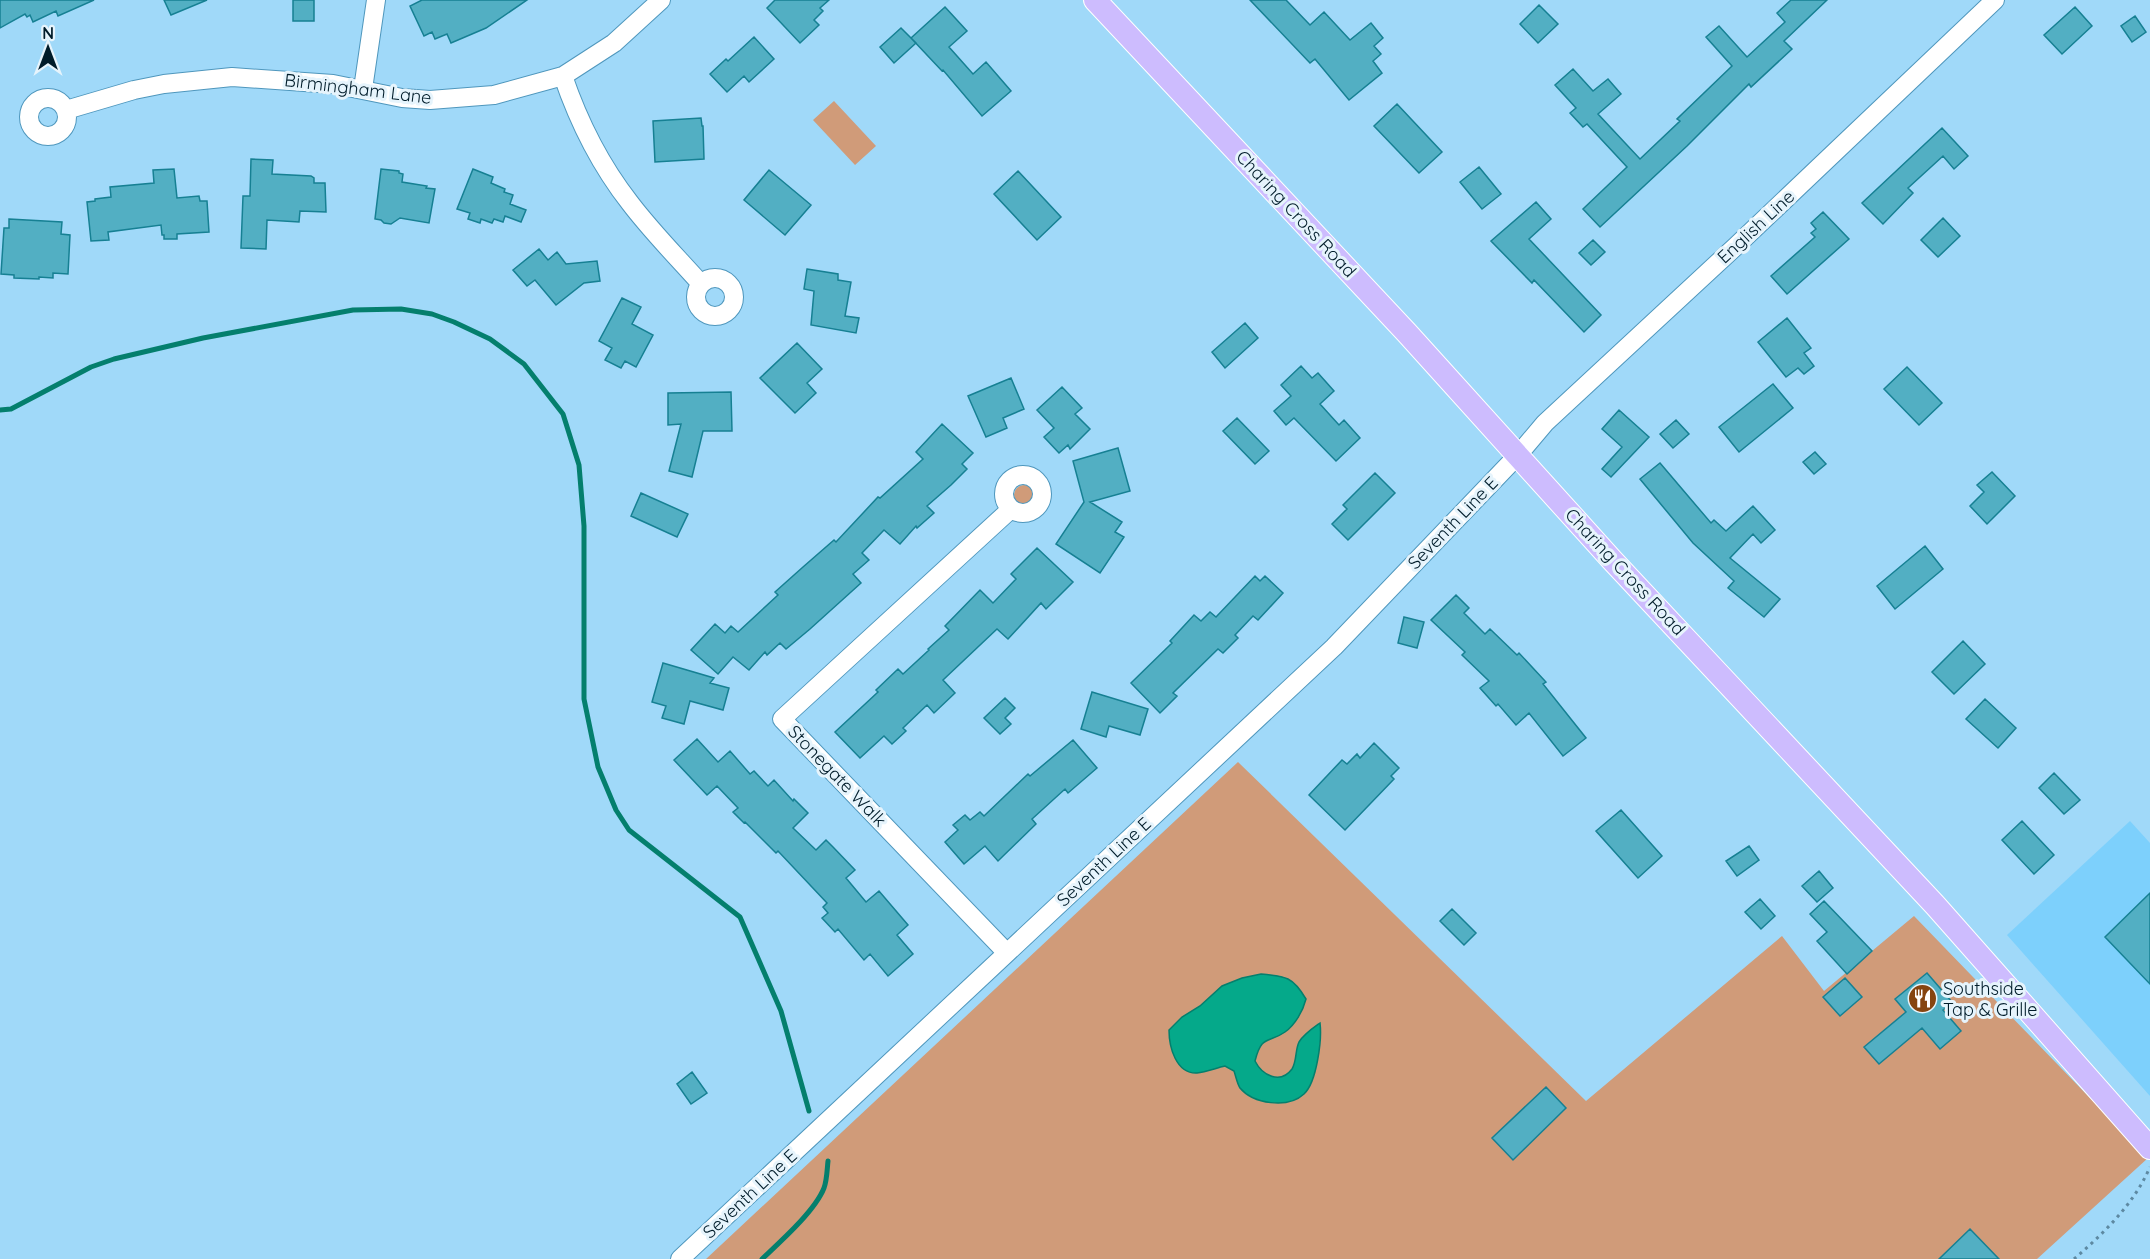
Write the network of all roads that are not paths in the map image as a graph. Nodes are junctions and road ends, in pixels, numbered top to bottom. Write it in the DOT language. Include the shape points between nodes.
graph roads {
  1 [pos="376,0"];
  2 [pos="662,0"];
  3 [pos="1095,0"];
  4 [pos="1995,0"];
  5 [pos="563,76"];
  6 [pos="363,89"];
  7 [pos="66,110"];
  8 [pos="701,284"];
  9 [pos="1518,455"];
  10 [pos="1011,509"];
  11 [pos="1007,953"];
  12 [pos="2150,1148"];
  13 [pos="680,1259"];
  1 -- 6 [label="street"];
  2 -- 5 [label="street, Birmingham Lane" via="614,43"];
  3 -- 9 [label="main road, Charing Cross Road"];
  4 -- 9 [label="street, English Line" via="1545,423"];
  5 -- 6 [label="street, Birmingham Lane" via="494,95 459,99 402,98"];
  5 -- 8 [label="street" via="610,174 646,224"];
  6 -- 7 [label="street, Birmingham Lane" via="232,77 134,90"];
  9 -- 11 [label="street, Seventh Line E" via="1334,647"];
  9 -- 12 [label="main road, Charing Cross Road" via="1954,926"];
  10 -- 11 [label="street, Stonegate Walk" via="782,720"];
  11 -- 13 [label="street, Seventh Line E"];
}
